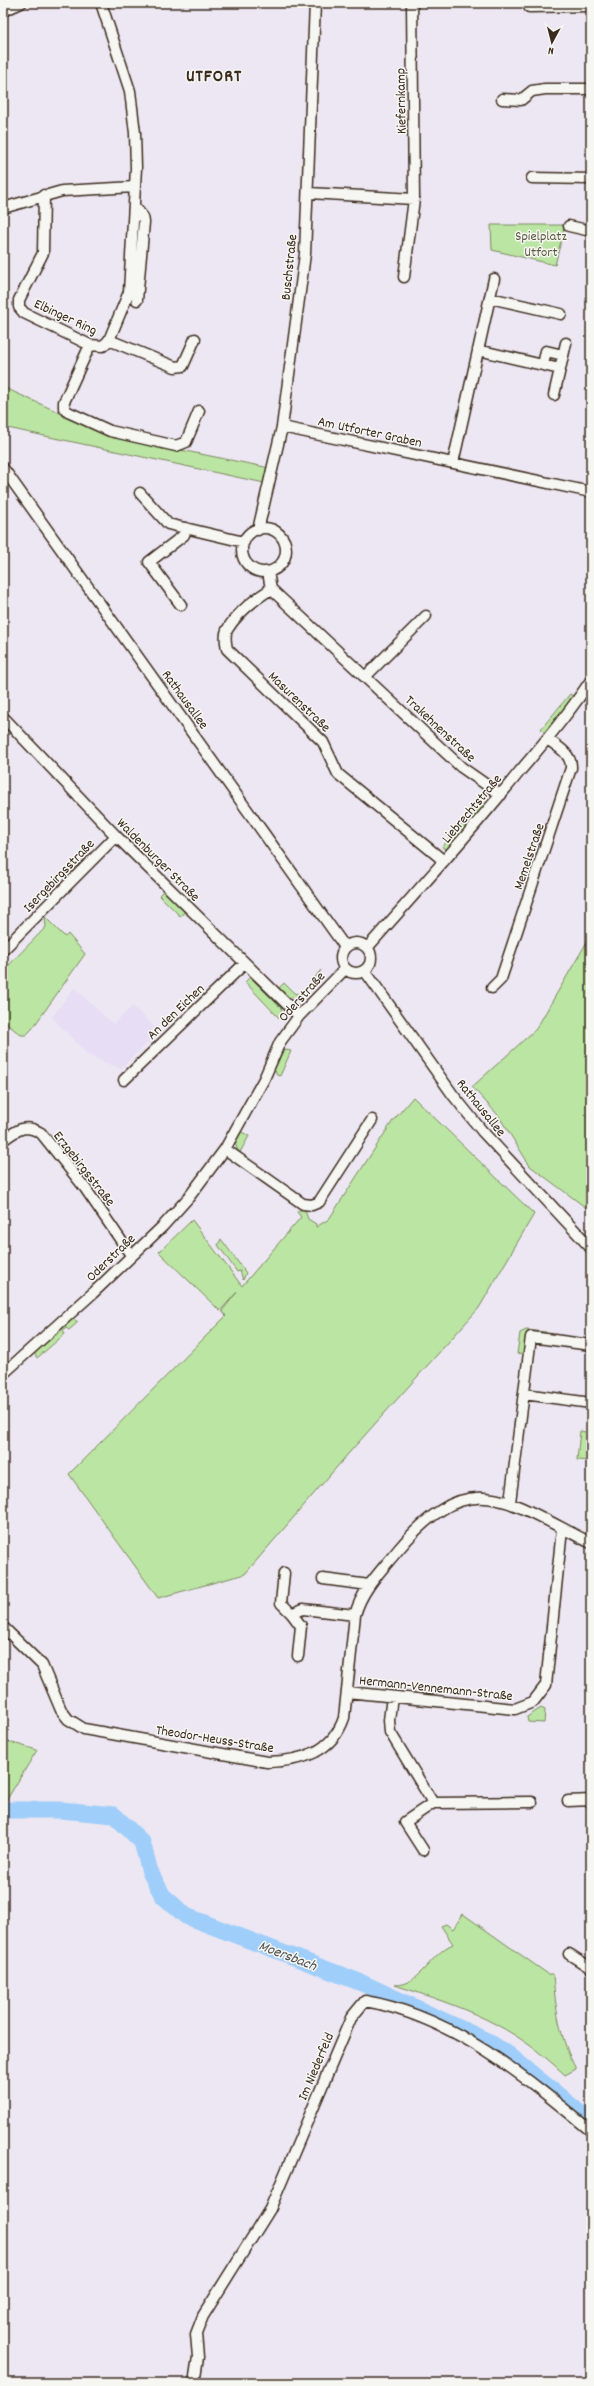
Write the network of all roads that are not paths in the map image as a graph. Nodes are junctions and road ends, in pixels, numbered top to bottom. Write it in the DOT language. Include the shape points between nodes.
graph roads {
  1 [pos="21,3"];
  2 [pos="101,3"];
  3 [pos="315,3"];
  4 [pos="412,3"];
  5 [pos="591,6"];
  6 [pos="529,7"];
  7 [pos="3,11"];
  8 [pos="591,89"];
  9 [pos="502,99"];
  10 [pos="532,178"];
  11 [pos="591,179"];
  12 [pos="135,187"];
  13 [pos="309,192"];
  14 [pos="44,195"];
  15 [pos="414,199"];
  16 [pos="134,206"];
  17 [pos="3,208"];
  18 [pos="569,226"];
  19 [pos="591,231"];
  20 [pos="404,277"];
  21 [pos="494,279"];
  22 [pos="490,298"];
  23 [pos="137,300"];
  24 [pos="561,314"];
  25 [pos="195,339"];
  26 [pos="109,340"];
  27 [pos="566,343"];
  28 [pos="90,345"];
  29 [pos="478,350"];
  30 [pos="563,355"];
  31 [pos="543,366"];
  32 [pos="560,369"];
  33 [pos="554,395"];
  34 [pos="199,411"];
  35 [pos="282,427"];
  36 [pos="453,463"];
  37 [pos="3,468"];
  38 [pos="591,492"];
  39 [pos="140,493"];
  40 [pos="186,528"];
  41 [pos="258,530"];
  42 [pos="244,542"];
  43 [pos="268,572"];
  44 [pos="271,588"];
  45 [pos="181,605"];
  46 [pos="426,616"];
  47 [pos="366,676"];
  48 [pos="591,680"];
  49 [pos="4,718"];
  50 [pos="547,739"];
  51 [pos="500,796"];
  52 [pos="116,836"];
  53 [pos="444,861"];
  54 [pos="345,947"];
  55 [pos="367,948"];
  56 [pos="3,950"];
  57 [pos="244,963"];
  58 [pos="344,969"];
  59 [pos="365,971"];
  60 [pos="492,988"];
  61 [pos="299,1016"];
  62 [pos="124,1080"];
  63 [pos="372,1120"];
  64 [pos="3,1140"];
  65 [pos="225,1149"];
  66 [pos="591,1248"];
  67 [pos="131,1255"];
  68 [pos="591,1345"];
  69 [pos="3,1374"];
  70 [pos="524,1394"];
  71 [pos="591,1403"];
  72 [pos="510,1502"];
  73 [pos="562,1529"];
  74 [pos="591,1543"];
  75 [pos="284,1573"];
  76 [pos="323,1580"];
  77 [pos="369,1585"];
  78 [pos="292,1614"];
  79 [pos="355,1615"];
  80 [pos="3,1627"];
  81 [pos="298,1656"];
  82 [pos="347,1692"];
  83 [pos="392,1697"];
  84 [pos="591,1800"];
  85 [pos="568,1801"];
  86 [pos="532,1802"];
  87 [pos="433,1803"];
  88 [pos="423,1850"];
  89 [pos="569,1954"];
  90 [pos="591,1968"];
  91 [pos="591,2131"];
  92 [pos="194,2383"];
  1 -- 7 [label="street"];
  2 -- 12 [label="street, Elbinger Ring" via="130,91 135,133"];
  3 -- 13 [label="street, Buschstraße"];
  4 -- 15 [label="street, Kiefernkamp" via="415,95"];
  5 -- 6 [label="street"];
  8 -- 9 [label="street" via="545,89 532,91 521,100"];
  10 -- 11 [label="street"];
  12 -- 14 [label="street" via="62,191"];
  12 -- 16 [label="street, Elbinger Ring"];
  13 -- 15 [label="street"];
  13 -- 35 [label="street, Buschstraße" via="305,254"];
  14 -- 17 [label="street"];
  14 -- 28 [label="street, Elbinger Ring" via="43,253 19,300 19,307 24,313"];
  15 -- 20 [label="street, Kiefernkamp"];
  16 -- 23 [label="street" via="144,217"];
  16 -- 26 [label="street, Elbinger Ring" via="129,292"];
  18 -- 19 [label="street"];
  21 -- 22 [label="street"];
  22 -- 24 [label="street"];
  22 -- 29 [label="street"];
  25 -- 26 [label="street" via="183,366 175,368"];
  26 -- 28 [label="street, Elbinger Ring" via="103,346"];
  27 -- 30 [label="street"];
  28 -- 34 [label="street" via="64,402 64,408 68,412 110,431 176,446 186,442"];
  29 -- 31 [label="street"];
  29 -- 36 [label="street"];
  30 -- 31 [label="street" via="546,351"];
  30 -- 32 [label="street"];
  31 -- 32 [label="street"];
  32 -- 33 [label="street"];
  35 -- 36 [label="street, Am Utforter Graben"];
  35 -- 41 [label="street, Buschstraße"];
  36 -- 38 [label="street, Am Utforter Graben"];
  37 -- 54 [label="street, Rathausallee"];
  39 -- 40 [label="street" via="168,524"];
  40 -- 42 [label="street"];
  40 -- 45 [label="street" via="184,535 149,562"];
  41 -- 42 [label="street" via="252,532"];
  41 -- 43 [label="street" via="272,530 286,545 286,552 280,565"];
  42 -- 43 [label="street" via="242,549 247,564 260,572"];
  43 -- 44 [label="street"];
  44 -- 47 [label="street, Trakehnenstraße"];
  44 -- 53 [label="street, Masurenstraße" via="255,599 227,631 227,649 323,742 338,774"];
  46 -- 47 [label="street"];
  47 -- 51 [label="street, Trakehnenstraße" via="461,767"];
  48 -- 50 [label="street, Liebrechtstraße"];
  49 -- 52 [label="street, Waldenburger Straße"];
  50 -- 51 [label="street, Liebrechtstraße"];
  50 -- 60 [label="street, Memelstraße" via="567,755 572,762 571,768 501,979"];
  51 -- 53 [label="street, Liebrechtstraße"];
  52 -- 56 [label="street, Isergebirgsstraße"];
  52 -- 57 [label="street, Waldenburger Straße"];
  53 -- 55 [label="street, Liebrechtstraße"];
  54 -- 55 [label="street" via="356,943"];
  54 -- 58 [label="street" via="340,958"];
  55 -- 59 [label="street" via="371,961"];
  57 -- 61 [label="street, Waldenburger Straße"];
  57 -- 62 [label="street, An den Eichen"];
  58 -- 59 [label="street" via="357,974"];
  58 -- 61 [label="street, Oderstraße"];
  59 -- 66 [label="street, Rathausallee" via="472,1119"];
  61 -- 65 [label="street, Oderstraße" via="280,1042 264,1079"];
  63 -- 65 [label="street" via="319,1202 312,1205 303,1204"];
  64 -- 67 [label="street, Erzgebirgsstraße" via="26,1127 32,1127 41,1133 85,1188"];
  65 -- 67 [label="street, Oderstraße" via="163,1226"];
  67 -- 69 [label="street, Oderstraße"];
  68 -- 70 [label="street" via="531,1337"];
  70 -- 71 [label="street"];
  70 -- 72 [label="street"];
  72 -- 73 [label="street, Theodor-Heuss-Straße"];
  72 -- 77 [label="street, Theodor-Heuss-Straße" via="471,1497 450,1504 413,1531"];
  73 -- 74 [label="street, Theodor-Heuss-Straße"];
  73 -- 83 [label="street, Hermann-Vennemann-Straße" via="546,1685 533,1702 515,1710"];
  75 -- 78 [label="street" via="281,1603"];
  76 -- 77 [label="street"];
  77 -- 79 [label="street, Theodor-Heuss-Straße" via="359,1600"];
  78 -- 79 [label="street" via="303,1609"];
  78 -- 81 [label="street" via="301,1626"];
  79 -- 82 [label="street, Theodor-Heuss-Straße"];
  80 -- 82 [label="street, Theodor-Heuss-Straße" via="42,1665 61,1710 68,1719 84,1729 102,1733 267,1762 290,1761 326,1745 340,1732"];
  82 -- 83 [label="street, Hermann-Vennemann-Straße"];
  83 -- 87 [label="street" via="390,1732"];
  84 -- 85 [label="street"];
  86 -- 87 [label="street"];
  87 -- 88 [label="street" via="405,1822"];
  89 -- 90 [label="street"];
  91 -- 92 [label="street, Im Niederfeld" via="492,2054 438,2025 382,2004 365,2001 351,2018 270,2209 203,2316 196,2334 198,2357"];
}
